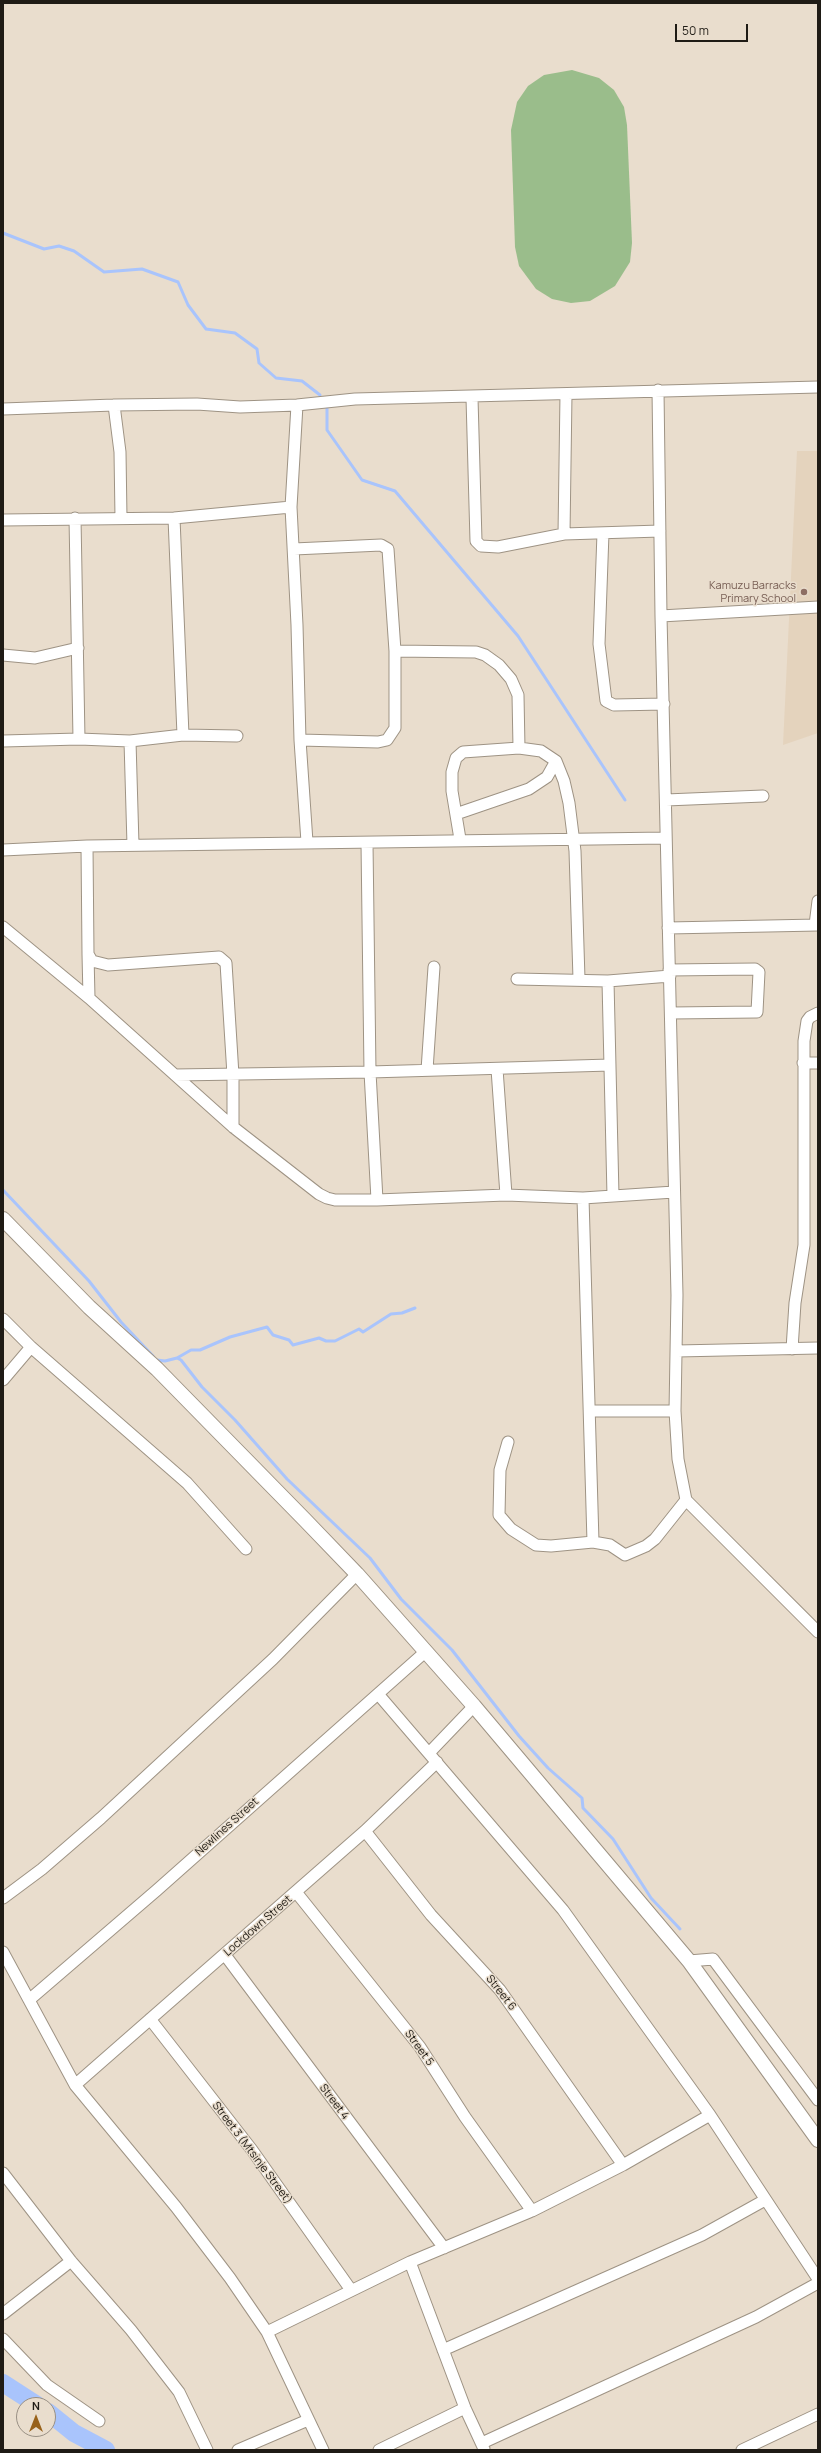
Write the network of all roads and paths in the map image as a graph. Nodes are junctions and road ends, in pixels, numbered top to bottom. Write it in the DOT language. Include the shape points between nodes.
graph roads {
  1 [pos="818,387"];
  2 [pos="658,390"];
  3 [pos="566,394"];
  4 [pos="472,398"];
  5 [pos="114,405"];
  6 [pos="296,405"];
  7 [pos="3,409"];
  8 [pos="291,507"];
  9 [pos="75,518"];
  10 [pos="121,518"];
  11 [pos="174,518"];
  12 [pos="3,520"];
  13 [pos="660,532"];
  14 [pos="603,533"];
  15 [pos="564,534"];
  16 [pos="294,549"];
  17 [pos="818,606"];
  18 [pos="661,616"];
  19 [pos="78,648"];
  20 [pos="395,651"];
  21 [pos="3,655"];
  22 [pos="664,704"];
  23 [pos="183,735"];
  24 [pos="237,736"];
  25 [pos="79,739"];
  26 [pos="300,740"];
  27 [pos="3,741"];
  28 [pos="130,741"];
  29 [pos="519,748"];
  30 [pos="556,760"];
  31 [pos="763,796"];
  32 [pos="666,800"];
  33 [pos="456,814"];
  34 [pos="666,838"];
  35 [pos="460,839"];
  36 [pos="573,839"];
  37 [pos="307,842"];
  38 [pos="367,843"];
  39 [pos="133,845"];
  40 [pos="87,846"];
  41 [pos="3,850"];
  42 [pos="818,900"];
  43 [pos="817,925"];
  44 [pos="3,927"];
  45 [pos="668,928"];
  46 [pos="88,954"];
  47 [pos="434,966"];
  48 [pos="670,973"];
  49 [pos="517,979"];
  50 [pos="579,979"];
  51 [pos="608,981"];
  52 [pos="89,998"];
  53 [pos="671,1013"];
  54 [pos="818,1013"];
  55 [pos="803,1063"];
  56 [pos="818,1063"];
  57 [pos="610,1065"];
  58 [pos="497,1069"];
  59 [pos="427,1070"];
  60 [pos="370,1072"];
  61 [pos="175,1075"];
  62 [pos="233,1075"];
  63 [pos="233,1127"];
  64 [pos="674,1192"];
  65 [pos="506,1195"];
  66 [pos="613,1196"];
  67 [pos="583,1198"];
  68 [pos="377,1200"];
  69 [pos="3,1219"];
  70 [pos="3,1319"];
  71 [pos="31,1347"];
  72 [pos="818,1348"];
  73 [pos="792,1349"];
  74 [pos="677,1351"];
  75 [pos="3,1380"];
  76 [pos="590,1411"];
  77 [pos="675,1411"];
  78 [pos="508,1442"];
  79 [pos="686,1500"];
  80 [pos="593,1542"];
  81 [pos="246,1549"];
  82 [pos="357,1574"];
  83 [pos="818,1632"];
  84 [pos="424,1653"];
  85 [pos="378,1694"];
  86 [pos="474,1706"];
  87 [pos="429,1753"];
  88 [pos="437,1762"];
  89 [pos="365,1831"];
  90 [pos="296,1892"];
  91 [pos="3,1898"];
  92 [pos="3,1952"];
  93 [pos="225,1955"];
  94 [pos="689,1961"];
  95 [pos="29,2000"];
  96 [pos="150,2019"];
  97 [pos="75,2084"];
  98 [pos="818,2100"];
  99 [pos="710,2115"];
  100 [pos="817,2136"];
  101 [pos="623,2165"];
  102 [pos="3,2173"];
  103 [pos="765,2200"];
  104 [pos="532,2211"];
  105 [pos="444,2248"];
  106 [pos="71,2261"];
  107 [pos="410,2262"];
  108 [pos="818,2279"];
  109 [pos="818,2283"];
  110 [pos="351,2290"];
  111 [pos="3,2314"];
  112 [pos="267,2332"];
  113 [pos="3,2339"];
  114 [pos="443,2350"];
  115 [pos="465,2408"];
  116 [pos="818,2414"];
  117 [pos="308,2420"];
  118 [pos="99,2421"];
  119 [pos="483,2447"];
  120 [pos="207,2450"];
  121 [pos="238,2450"];
  122 [pos="323,2450"];
  123 [pos="379,2450"];
  124 [pos="742,2450"];
  1 -- 2 [label="street"];
  2 -- 3 [label="street"];
  2 -- 13 [label="street"];
  3 -- 4 [label="street"];
  3 -- 15 [label="street"];
  4 -- 6 [label="street" via="355,400"];
  4 -- 15 [label="street" via="476,541 488,548"];
  5 -- 6 [label="street"];
  5 -- 7 [label="street"];
  5 -- 10 [label="street" via="120,452"];
  6 -- 8 [label="street"];
  8 -- 11 [label="street"];
  8 -- 16 [label="street"];
  9 -- 10 [label="street"];
  9 -- 12 [label="street"];
  9 -- 19 [label="street"];
  10 -- 11 [label="street"];
  11 -- 23 [label="street"];
  13 -- 14 [label="street"];
  13 -- 18 [label="street"];
  14 -- 15 [label="street"];
  14 -- 22 [label="street" via="599,644 606,701 614,705"];
  16 -- 20 [label="street" via="381,545 388,549"];
  16 -- 26 [label="street"];
  17 -- 18 [label="street"];
  18 -- 22 [label="street"];
  19 -- 21 [label="street" via="35,658"];
  19 -- 25 [label="street"];
  20 -- 26 [label="street" via="395,728 387,740"];
  20 -- 29 [label="street" via="476,652 499,665 511,679 518,695"];
  22 -- 32 [label="street"];
  23 -- 24 [label="street"];
  23 -- 28 [label="street"];
  25 -- 27 [label="street"];
  25 -- 28 [label="street"];
  26 -- 37 [label="street"];
  28 -- 39 [label="street"];
  29 -- 30 [label="street" via="541,751"];
  29 -- 33 [label="street" via="463,752 456,758 452,772"];
  30 -- 33 [label="street" via="547,776 529,789"];
  30 -- 36 [label="street" via="564,781"];
  31 -- 32 [label="street"];
  32 -- 34 [label="street"];
  33 -- 35 [label="street"];
  34 -- 36 [label="street"];
  34 -- 45 [label="street"];
  35 -- 36 [label="street"];
  35 -- 38 [label="street"];
  36 -- 50 [label="street"];
  37 -- 38 [label="street"];
  37 -- 39 [label="street"];
  38 -- 60 [label="street"];
  39 -- 40 [label="street"];
  40 -- 41 [label="street"];
  40 -- 46 [label="street"];
  42 -- 43 [label="street"];
  43 -- 45 [label="street"];
  44 -- 52 [label="street"];
  45 -- 48 [label="street"];
  46 -- 52 [label="street"];
  46 -- 62 [label="street" via="92,961 108,965 219,957 223,959 226,963"];
  47 -- 59 [label="street"];
  48 -- 51 [label="street"];
  48 -- 53 [label="street"];
  48 -- 53 [label="street" via="755,969 759,972 757,1012"];
  49 -- 50 [label="street"];
  50 -- 51 [label="street"];
  51 -- 57 [label="street"];
  52 -- 61 [label="street"];
  53 -- 64 [label="street"];
  54 -- 55 [label="street" via="810,1017 805,1026"];
  55 -- 56 [label="street"];
  55 -- 73 [label="street" via="804,1245 795,1304"];
  57 -- 58 [label="street"];
  57 -- 66 [label="street"];
  58 -- 59 [label="street"];
  58 -- 65 [label="street"];
  59 -- 60 [label="street"];
  60 -- 62 [label="street"];
  60 -- 68 [label="street"];
  61 -- 62 [label="street"];
  61 -- 63 [label="street"];
  62 -- 63 [label="street"];
  63 -- 68 [label="street" via="319,1194 335,1200"];
  64 -- 66 [label="street"];
  64 -- 74 [label="street"];
  65 -- 67 [label="street"];
  65 -- 68 [label="street"];
  66 -- 67 [label="street"];
  67 -- 76 [label="street"];
  69 -- 82 [label="street" via="88,1307 157,1369"];
  70 -- 71 [label="street"];
  71 -- 75 [label="street"];
  71 -- 81 [label="street" via="187,1483"];
  72 -- 73 [label="street"];
  73 -- 74 [label="street"];
  74 -- 77 [label="street"];
  76 -- 77 [label="street"];
  76 -- 80 [label="street"];
  77 -- 79 [label="street" via="678,1459"];
  78 -- 80 [label="street" via="500,1470 501,1521 536,1545"];
  79 -- 80 [label="street" via="655,1539 646,1546 625,1555 610,1545"];
  79 -- 83 [label="street"];
  82 -- 84 [label="street"];
  82 -- 91 [label="street" via="273,1659 101,1818 42,1869"];
  84 -- 85 [label="street, Newlines Street"];
  84 -- 86 [label="street"];
  85 -- 87 [label="street"];
  85 -- 95 [label="street, Newlines Street"];
  86 -- 87 [label="street"];
  86 -- 94 [label="street"];
  87 -- 88 [label="street"];
  88 -- 89 [label="street, Lockdown Street"];
  88 -- 99 [label="street" via="563,1910"];
  89 -- 90 [label="street, Lockdown Street"];
  89 -- 101 [label="street, Street 6" via="431,1915 500,1990"];
  90 -- 93 [label="street, Lockdown Street"];
  90 -- 104 [label="street, Street 5" via="420,2047 465,2117"];
  92 -- 95 [label="street"];
  93 -- 96 [label="street, Lockdown Street"];
  93 -- 105 [label="street, Street 4"];
  94 -- 98 [label="street" via="713,1960"];
  94 -- 100 [label="street"];
  95 -- 97 [label="street"];
  96 -- 97 [label="street, Lockdown Street"];
  96 -- 110 [label="street, Street 3 (Mtsinje Street)" via="252,2150"];
  97 -- 112 [label="street" via="190,2225"];
  99 -- 101 [label="street"];
  99 -- 103 [label="street"];
  101 -- 104 [label="street"];
  102 -- 106 [label="street"];
  103 -- 108 [label="street"];
  103 -- 114 [label="street" via="702,2235"];
  104 -- 105 [label="street"];
  105 -- 107 [label="street"];
  106 -- 111 [label="street"];
  106 -- 120 [label="street" via="180,2392"];
  107 -- 110 [label="street"];
  107 -- 114 [label="street"];
  109 -- 119 [label="street" via="756,2317"];
  110 -- 112 [label="street"];
  112 -- 117 [label="street"];
  113 -- 118 [label="street" via="47,2385"];
  114 -- 115 [label="street"];
  115 -- 119 [label="street"];
  115 -- 123 [label="street"];
  116 -- 124 [label="street"];
  117 -- 121 [label="street"];
  117 -- 122 [label="street"];
}
